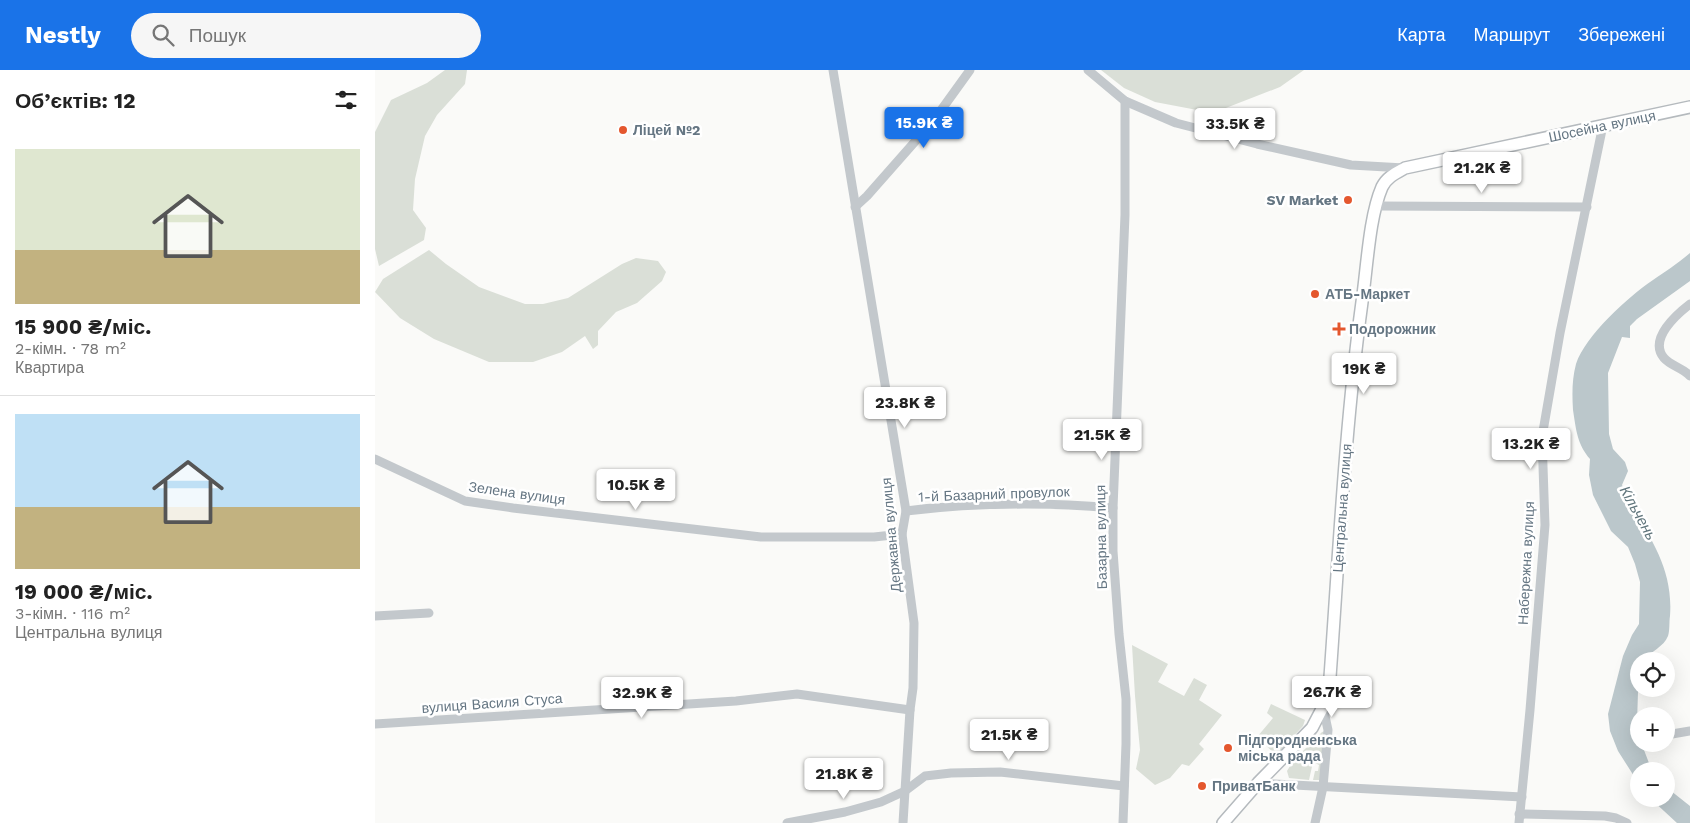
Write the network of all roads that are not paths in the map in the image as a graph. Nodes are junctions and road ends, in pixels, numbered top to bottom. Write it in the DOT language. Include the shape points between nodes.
graph roads {
  1 [pos="833,70"];
  2 [pos="970,70"];
  3 [pos="1087,70"];
  4 [pos="1125,101"];
  5 [pos="1690,107"];
  6 [pos="1603,126"];
  7 [pos="1405,168"];
  8 [pos="1377,206"];
  9 [pos="855,207"];
  10 [pos="1587,207"];
  11 [pos="1690,304"];
  12 [pos="1690,376"];
  13 [pos="375,460"];
  14 [pos="1113,508"];
  15 [pos="906,511"];
  16 [pos="902,534"];
  17 [pos="429,613"];
  18 [pos="375,616"];
  19 [pos="1323,707"];
  20 [pos="910,710"];
  21 [pos="375,724"];
  22 [pos="1690,732"];
  23 [pos="1675,734"];
  24 [pos="1258,783"];
  25 [pos="1124,786"];
  26 [pos="1323,787"];
  27 [pos="905,791"];
  28 [pos="1522,797"];
  29 [pos="1519,819"];
  30 [pos="787,823"];
  31 [pos="903,823"];
  32 [pos="1123,823"];
  33 [pos="1223,823"];
  34 [pos="1315,823"];
  35 [pos="1627,823"];
  1 -- 9 [label="street, Державна вулиця"];
  2 -- 9 [label="street" via="934,120"];
  3 -- 4 [label="street, Шосейна вулиця"];
  4 -- 7 [label="street, Шосейна вулиця" via="1176,123 1257,144 1351,165"];
  4 -- 14 [label="street, Базарна вулиця" via="1125,215"];
  5 -- 6 [label="main road, Шосейна вулиця"];
  6 -- 7 [label="main road, Шосейна вулиця"];
  6 -- 10 [label="street, Набережна вулиця"];
  7 -- 8 [label="main road, Центральна вулиця" via="1392,174 1383,185"];
  8 -- 10 [label="street"];
  8 -- 19 [label="main road, Центральна вулиця" via="1346,440 1330,676"];
  9 -- 15 [label="street, Державна вулиця"];
  10 -- 28 [label="street, Набережна вулиця" via="1542,437 1545,525"];
  11 -- 12 [label="street" via="1673,317 1662,334 1660,350 1664,358"];
  13 -- 16 [label="street, Зелена вулиця" via="465,501 513,508 761,537"];
  14 -- 15 [label="street, 1-й Базарний провулок" via="1023,504"];
  14 -- 25 [label="street, Базарна вулиця" via="1113,560 1126,699"];
  15 -- 16 [label="street, Державна вулиця"];
  16 -- 20 [label="street, Державна вулиця" via="914,623"];
  17 -- 18 [label="street"];
  19 -- 24 [label="main road, Центральна вулиця" via="1312,728"];
  19 -- 26 [label="street" via="1328,730"];
  20 -- 21 [label="street, вулиця Василя Стуса" via="797,694"];
  20 -- 27 [label="street, Державна вулиця"];
  22 -- 23 [label="street"];
  24 -- 26 [label="street"];
  24 -- 33 [label="main road, Центральна вулиця"];
  25 -- 27 [label="street" via="1000,772 951,773 925,776"];
  25 -- 32 [label="street, Базарна вулиця"];
  26 -- 28 [label="street"];
  26 -- 34 [label="street"];
  27 -- 30 [label="street" via="845,812"];
  27 -- 31 [label="street, Державна вулиця"];
  28 -- 29 [label="street, Набережна вулиця"];
  29 -- 35 [label="street" via="1605,816"];
}
